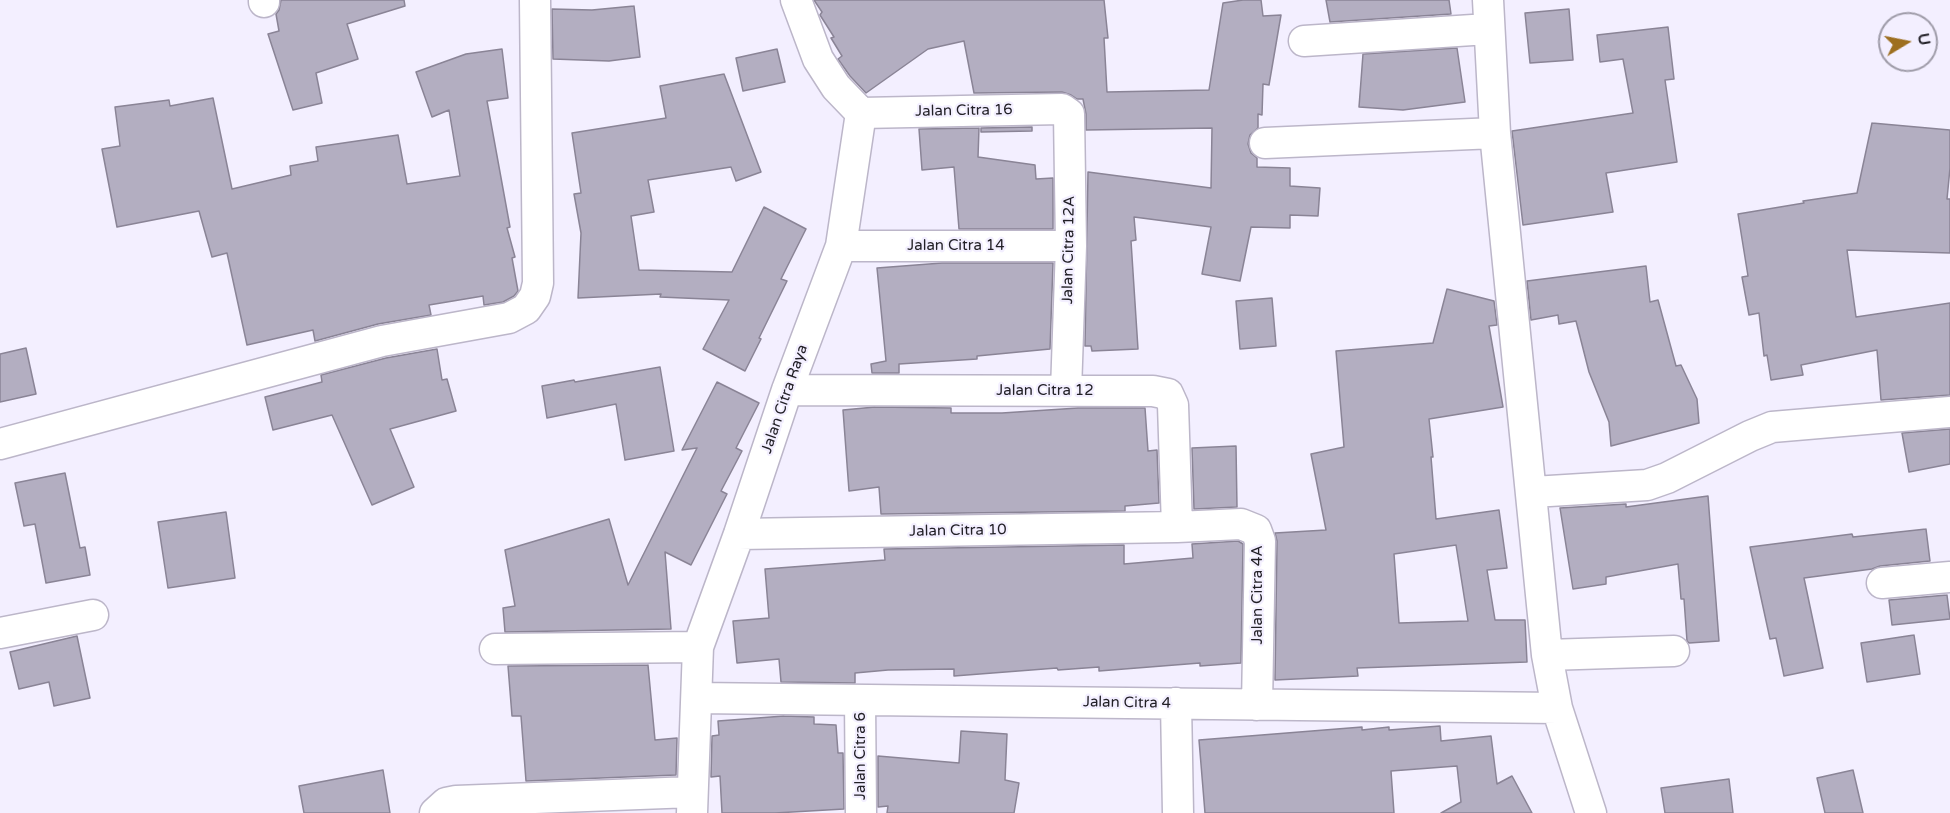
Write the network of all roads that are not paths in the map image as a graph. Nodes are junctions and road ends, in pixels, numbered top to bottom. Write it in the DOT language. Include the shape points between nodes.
graph roads {
  1 [pos="535,0"];
  2 [pos="796,0"];
  3 [pos="1488,0"];
  4 [pos="1488,29"];
  5 [pos="1304,41"];
  6 [pos="1066,111"];
  7 [pos="861,113"];
  8 [pos="1495,133"];
  9 [pos="1265,143"];
  10 [pos="841,246"];
  11 [pos="1071,246"];
  12 [pos="787,390"];
  13 [pos="1066,390"];
  14 [pos="1950,412"];
  15 [pos="0,444"];
  16 [pos="1533,492"];
  17 [pos="1177,528"];
  18 [pos="740,534"];
  19 [pos="1950,577"];
  20 [pos="1882,583"];
  21 [pos="93,615"];
  22 [pos="0,633"];
  23 [pos="698,647"];
  24 [pos="495,650"];
  25 [pos="1674,651"];
  26 [pos="1547,655"];
  27 [pos="697,698"];
  28 [pos="860,700"];
  29 [pos="1176,703"];
  30 [pos="1257,705"];
  31 [pos="1557,708"];
  32 [pos="692,803"];
  33 [pos="435,813"];
  34 [pos="861,813"];
  35 [pos="1178,813"];
  36 [pos="1591,813"];
  1 -- 15 [label="street" via="538,283 526,309 509,318 382,341"];
  2 -- 7 [label="street" via="818,59 836,87"];
  3 -- 4 [label="street"];
  4 -- 5 [label="street"];
  4 -- 8 [label="street"];
  6 -- 7 [label="street, Jalan Citra 16"];
  6 -- 11 [label="street, Jalan Citra 12A"];
  7 -- 10 [label="street, Jalan Citra Raya"];
  8 -- 9 [label="street"];
  8 -- 16 [label="street"];
  10 -- 11 [label="street, Jalan Citra 14"];
  10 -- 12 [label="street, Jalan Citra Raya"];
  11 -- 13 [label="street, Jalan Citra 12A"];
  12 -- 13 [label="street, Jalan Citra 12"];
  12 -- 18 [label="street, Jalan Citra Raya"];
  13 -- 17 [label="street, Jalan Citra 12" via="1168,394 1173,405"];
  14 -- 16 [label="street" via="1772,427 1647,485"];
  16 -- 26 [label="street"];
  17 -- 18 [label="street, Jalan Citra 10"];
  17 -- 30 [label="street, Jalan Citra 4A" via="1241,524 1256,530 1260,541"];
  18 -- 23 [label="street, Jalan Citra Raya"];
  19 -- 20 [label="street"];
  21 -- 22 [label="street"];
  23 -- 24 [label="street"];
  23 -- 27 [label="street, Jalan Citra Raya"];
  25 -- 26 [label="street"];
  26 -- 31 [label="street"];
  27 -- 28 [label="street, Jalan Citra 4"];
  27 -- 32 [label="street, Jalan Citra Raya"];
  28 -- 29 [label="street, Jalan Citra 4"];
  28 -- 34 [label="street, Jalan Citra 6"];
  29 -- 30 [label="street, Jalan Citra 4"];
  29 -- 35 [label="street"];
  30 -- 31 [label="street, Jalan Citra 4"];
  31 -- 36 [label="street"];
  32 -- 33 [label="street" via="456,801 446,803"];
}
